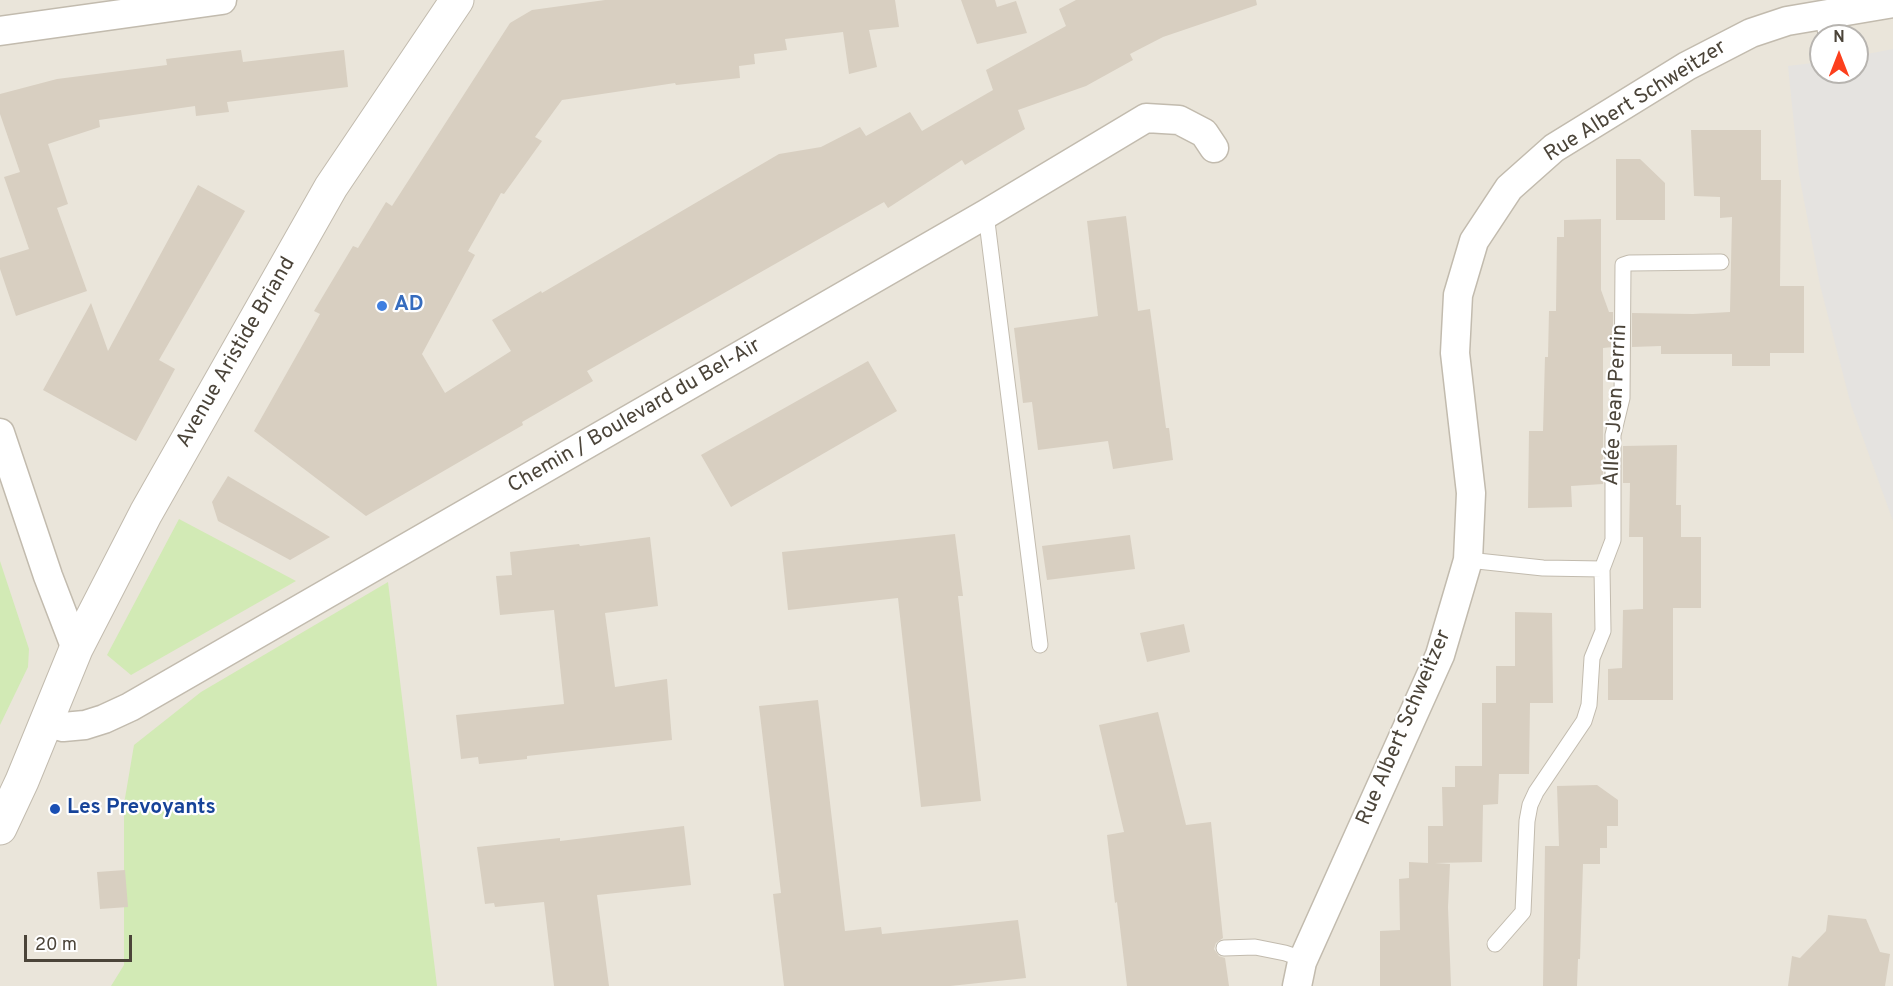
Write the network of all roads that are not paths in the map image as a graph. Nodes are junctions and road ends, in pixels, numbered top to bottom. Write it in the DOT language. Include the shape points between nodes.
graph roads {
  1 [pos="222,0"];
  2 [pos="458,0"];
  3 [pos="1893,3"];
  4 [pos="1816,24"];
  5 [pos="1828,24"];
  6 [pos="0,31"];
  7 [pos="1214,148"];
  8 [pos="986,214"];
  9 [pos="1721,262"];
  10 [pos="0,432"];
  11 [pos="1468,560"];
  12 [pos="1602,569"];
  13 [pos="1040,645"];
  14 [pos="76,649"];
  15 [pos="45,722"];
  16 [pos="0,828"];
  17 [pos="1495,944"];
  18 [pos="1224,948"];
  19 [pos="1300,973"];
  1 -- 6 [label="street"];
  2 -- 14 [label="street, Avenue Aristide Briand" via="331,186 146,513"];
  3 -- 5 [label="street, Rue Albert Schweitzer"];
  4 -- 11 [label="street, Rue Albert Schweitzer" via="1787,21 1751,33 1687,66 1554,148 1509,188 1474,241 1458,295 1455,353 1471,493"];
  7 -- 8 [label="street, Chemin / Boulevard du Bel-Air" via="1204,134 1179,120 1146,118"];
  8 -- 13 [label="lane"];
  8 -- 15 [label="street, Chemin / Boulevard du Bel-Air" via="130,707 85,725 63,727"];
  9 -- 12 [label="lane, Allée Jean Perrin" via="1623,266 1622,398 1613,435 1613,540"];
  10 -- 14 [label="street"];
  11 -- 12 [label="lane"];
  11 -- 19 [label="street, Rue Albert Schweitzer" via="1440,655"];
  12 -- 17 [label="lane, Allée Jean Perrin" via="1603,631 1592,658 1589,705 1584,721 1530,805 1523,912"];
  14 -- 15 [label="street, Avenue Aristide Briand"];
  15 -- 16 [label="street, Avenue Aristide Briand"];
  18 -- 19 [label="lane" via="1255,947 1285,953"];
}
